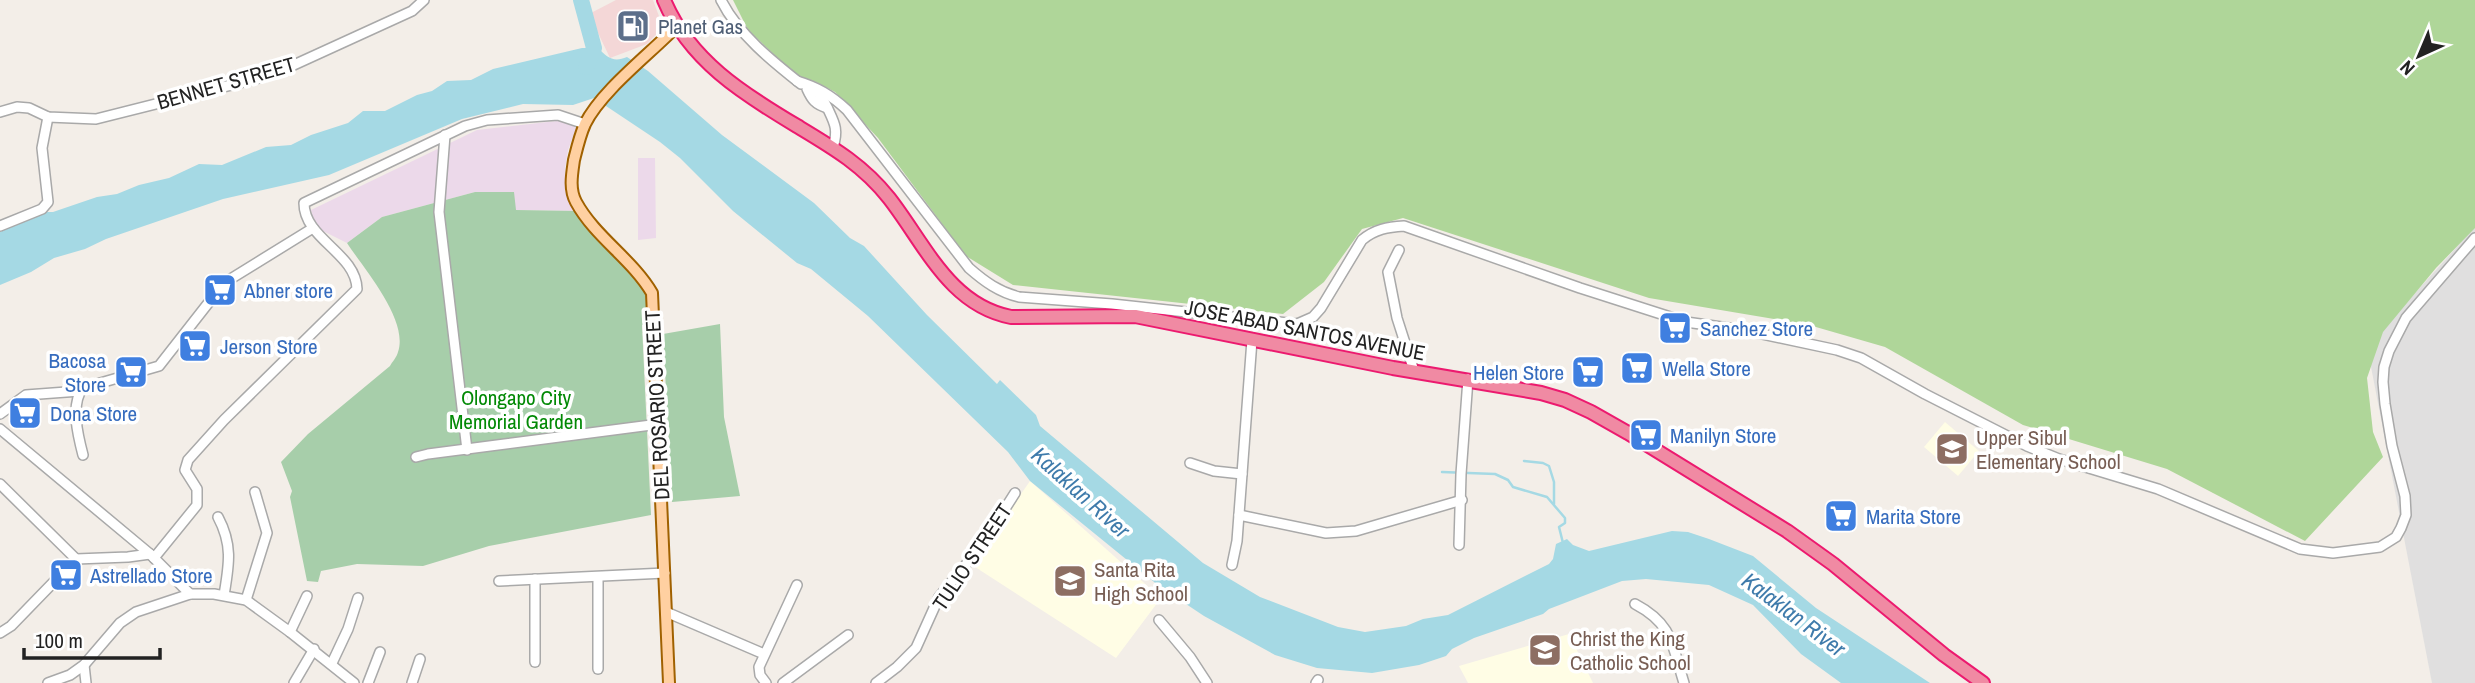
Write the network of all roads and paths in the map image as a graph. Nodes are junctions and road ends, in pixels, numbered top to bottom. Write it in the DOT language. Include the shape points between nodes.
graph roads {
  1 [pos="424,0"];
  2 [pos="664,0"];
  3 [pos="721,0"];
  4 [pos="677,26"];
  5 [pos="797,81"];
  6 [pos="0,112"];
  7 [pos="48,117"];
  8 [pos="585,124"];
  9 [pos="445,135"];
  10 [pos="833,146"];
  11 [pos="0,226"];
  12 [pos="313,228"];
  13 [pos="2475,238"];
  14 [pos="1399,250"];
  15 [pos="1252,340"];
  16 [pos="1414,371"];
  17 [pos="1468,379"];
  18 [pos="80,391"];
  19 [pos="0,414"];
  20 [pos="659,424"];
  21 [pos="0,429"];
  22 [pos="467,450"];
  23 [pos="83,455"];
  24 [pos="416,457"];
  25 [pos="1190,463"];
  26 [pos="1242,474"];
  27 [pos="2,490"];
  28 [pos="256,492"];
  29 [pos="1015,493"];
  30 [pos="1462,500"];
  31 [pos="1239,514"];
  32 [pos="218,517"];
  33 [pos="1459,545"];
  34 [pos="152,556"];
  35 [pos="76,559"];
  36 [pos="1231,565"];
  37 [pos="665,573"];
  38 [pos="598,578"];
  39 [pos="535,579"];
  40 [pos="499,581"];
  41 [pos="797,585"];
  42 [pos="190,594"];
  43 [pos="224,595"];
  44 [pos="307,596"];
  45 [pos="358,598"];
  46 [pos="246,600"];
  47 [pos="1635,604"];
  48 [pos="666,612"];
  49 [pos="1159,620"];
  50 [pos="290,632"];
  51 [pos="0,633"];
  52 [pos="848,635"];
  53 [pos="314,649"];
  54 [pos="380,652"];
  55 [pos="764,654"];
  56 [pos="420,659"];
  57 [pos="332,663"];
  58 [pos="536,663"];
  59 [pos="84,665"];
  60 [pos="598,669"];
  61 [pos="48,683"];
  62 [pos="86,683"];
  63 [pos="294,683"];
  64 [pos="354,683"];
  65 [pos="368,683"];
  66 [pos="412,683"];
  67 [pos="669,683"];
  68 [pos="766,683"];
  69 [pos="783,683"];
  70 [pos="876,683"];
  71 [pos="1207,683"];
  72 [pos="1684,683"];
  73 [pos="1983,683"];
  1 -- 7 [label="street, BENNET STREET" via="412,11 263,77 96,119"];
  2 -- 4 [label="highway, JOSE ABAD SANTOS AVENUE"];
  3 -- 5 [label="street" via="734,23"];
  4 -- 8 [label="main road, DEL ROSARIO STREET" via="641,59"];
  4 -- 10 [label="highway, JOSE ABAD SANTOS AVENUE" via="700,57 744,92"];
  5 -- 10 [label="street" via="817,105 827,108 836,124"];
  5 -- 13 [label="street" via="833,96 969,268 1006,294 1297,324 1321,309 1362,240 1385,228 1404,226 1686,322 1743,330 1861,358 2059,459 2158,489 2300,549 2333,553 2380,547 2401,528 2405,496 2385,404 2384,367 2406,318"];
  6 -- 7 [label="street, BENNET STREET" via="29,108"];
  7 -- 11 [label="street" via="42,148 48,202 42,209"];
  8 -- 9 [label="street" via="558,116 487,120"];
  8 -- 20 [label="main road, DEL ROSARIO STREET" via="576,150 572,190 586,217 652,293"];
  9 -- 12 [label="street" via="310,198 304,208"];
  9 -- 22 [label="street" via="439,212"];
  10 -- 15 [label="highway, JOSE ABAD SANTOS AVENUE" via="889,197 950,282 992,314 1135,316"];
  12 -- 18 [label="street" via="224,283 159,366"];
  12 -- 34 [label="street" via="349,268 356,289 188,460 185,470 197,489 197,505"];
  14 -- 16 [label="street" via="1388,272"];
  15 -- 16 [label="highway, JOSE ABAD SANTOS AVENUE"];
  15 -- 26 [label="street"];
  16 -- 17 [label="highway, JOSE ABAD SANTOS AVENUE"];
  17 -- 30 [label="street"];
  17 -- 73 [label="highway, JOSE ABAD SANTOS AVENUE" via="1565,400 1628,433 1822,555"];
  18 -- 19 [label="street" via="26,394"];
  18 -- 23 [label="street" via="76,416"];
  20 -- 22 [label="street"];
  20 -- 37 [label="main road, DEL ROSARIO STREET"];
  21 -- 34 [label="street"];
  22 -- 24 [label="street"];
  25 -- 26 [label="street"];
  26 -- 31 [label="street"];
  27 -- 35 [label="street"];
  28 -- 46 [label="street" via="267,533"];
  29 -- 70 [label="street, TULIO STREET" via="982,545 945,588 916,649"];
  30 -- 31 [label="street" via="1356,531 1326,533"];
  30 -- 33 [label="street"];
  31 -- 36 [label="street"];
  32 -- 43 [label="street" via="228,536"];
  34 -- 35 [label="street"];
  34 -- 42 [label="street"];
  35 -- 51 [label="street"];
  37 -- 38 [label="street"];
  37 -- 48 [label="main road, DEL ROSARIO STREET"];
  38 -- 39 [label="street"];
  38 -- 60 [label="street"];
  39 -- 40 [label="street"];
  39 -- 58 [label="street"];
  41 -- 55 [label="street"];
  42 -- 43 [label="street"];
  42 -- 59 [label="street" via="136,612 120,623"];
  43 -- 46 [label="street"];
  44 -- 50 [label="street"];
  45 -- 57 [label="street"];
  46 -- 50 [label="street"];
  47 -- 72 [label="street" via="1667,630"];
  48 -- 55 [label="street"];
  48 -- 67 [label="main road, DEL ROSARIO STREET"];
  49 -- 71 [label="street"];
  50 -- 53 [label="street"];
  52 -- 69 [label="street"];
  53 -- 57 [label="street"];
  53 -- 63 [label="street"];
  54 -- 65 [label="street"];
  55 -- 68 [label="street" via="760,675"];
  56 -- 66 [label="street"];
  57 -- 64 [label="street"];
  59 -- 61 [label="street"];
  59 -- 62 [label="street"];
}
